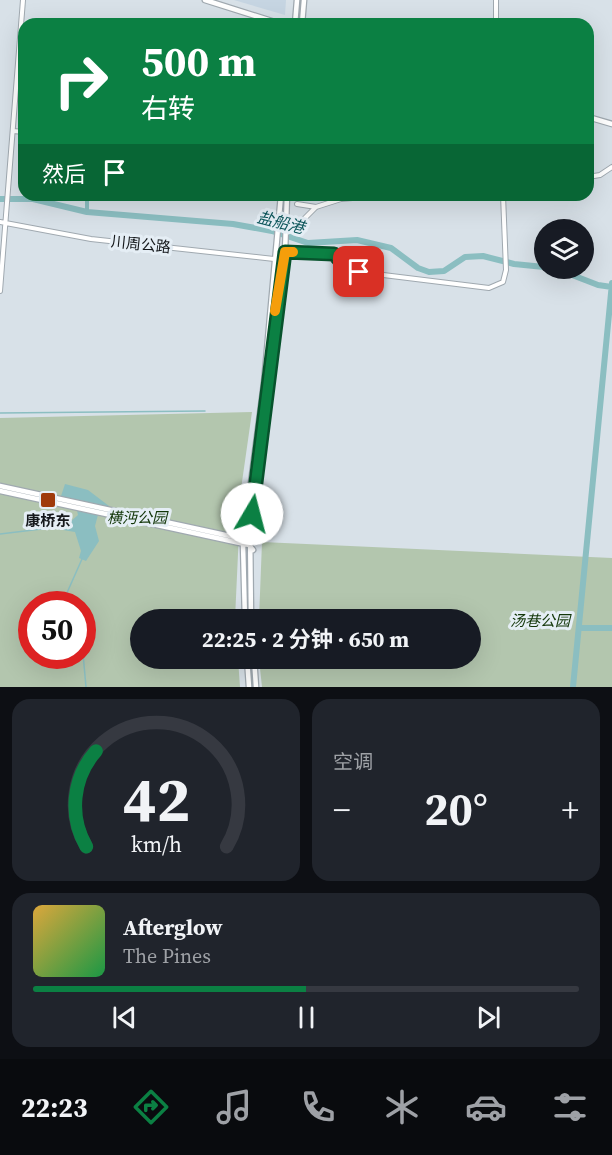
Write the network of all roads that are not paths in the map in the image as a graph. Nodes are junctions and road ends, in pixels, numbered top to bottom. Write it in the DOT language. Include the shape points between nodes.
graph roads {
  1 [pos="23,0"];
  2 [pos="205,0"];
  3 [pos="297,0"];
  4 [pos="304,0"];
  5 [pos="496,0"];
  6 [pos="22,18"];
  7 [pos="262,18"];
  8 [pos="296,18"];
  9 [pos="302,18"];
  10 [pos="496,18"];
  11 [pos="18,66"];
  12 [pos="594,119"];
  13 [pos="612,124"];
  14 [pos="13,131"];
  15 [pos="18,131"];
  16 [pos="612,167"];
  17 [pos="594,176"];
  18 [pos="281,201"];
  19 [pos="287,201"];
  20 [pos="335,201"];
  21 [pos="503,201"];
  22 [pos="297,204"];
  23 [pos="316,207"];
  24 [pos="2,222"];
  25 [pos="297,226"];
  26 [pos="285,250"];
  27 [pos="276,259"];
  28 [pos="283,260"];
  29 [pos="0,291"];
  30 [pos="0,488"];
  31 [pos="246,542"];
  32 [pos="253,550"];
  33 [pos="245,609"];
  34 [pos="250,609"];
  35 [pos="248,669"];
  36 [pos="255,669"];
  37 [pos="249,687"];
  38 [pos="256,687"];
  1 -- 6 [label="street"];
  2 -- 7 [label="main road"];
  3 -- 8 [label="main road"];
  4 -- 9 [label="main road"];
  5 -- 10 [label="street"];
  11 -- 14 [label="street"];
  12 -- 13 [label="main road"];
  14 -- 15 [label="street"];
  14 -- 24 [label="street"];
  16 -- 17 [label="street"];
  18 -- 27 [label="main road"];
  19 -- 26 [label="main road"];
  20 -- 23 [label="street"];
  21 -- 26 [label="street" via="506,270 503,282 489,288 359,272 334,254"];
  22 -- 23 [label="street"];
  23 -- 25 [label="street"];
  24 -- 27 [label="street, 川周公路" via="91,239"];
  24 -- 29 [label="street"];
  26 -- 28 [label="main road"];
  27 -- 28 [label="street, 川周公路"];
  27 -- 31 [label="main road"];
  28 -- 31 [label="main road"];
  30 -- 31 [label="main road"];
  31 -- 32 [label="main road"];
  31 -- 33 [label="main road"];
  31 -- 34 [label="main road"];
  35 -- 37 [label="main road"];
  36 -- 38 [label="main road"];
}
